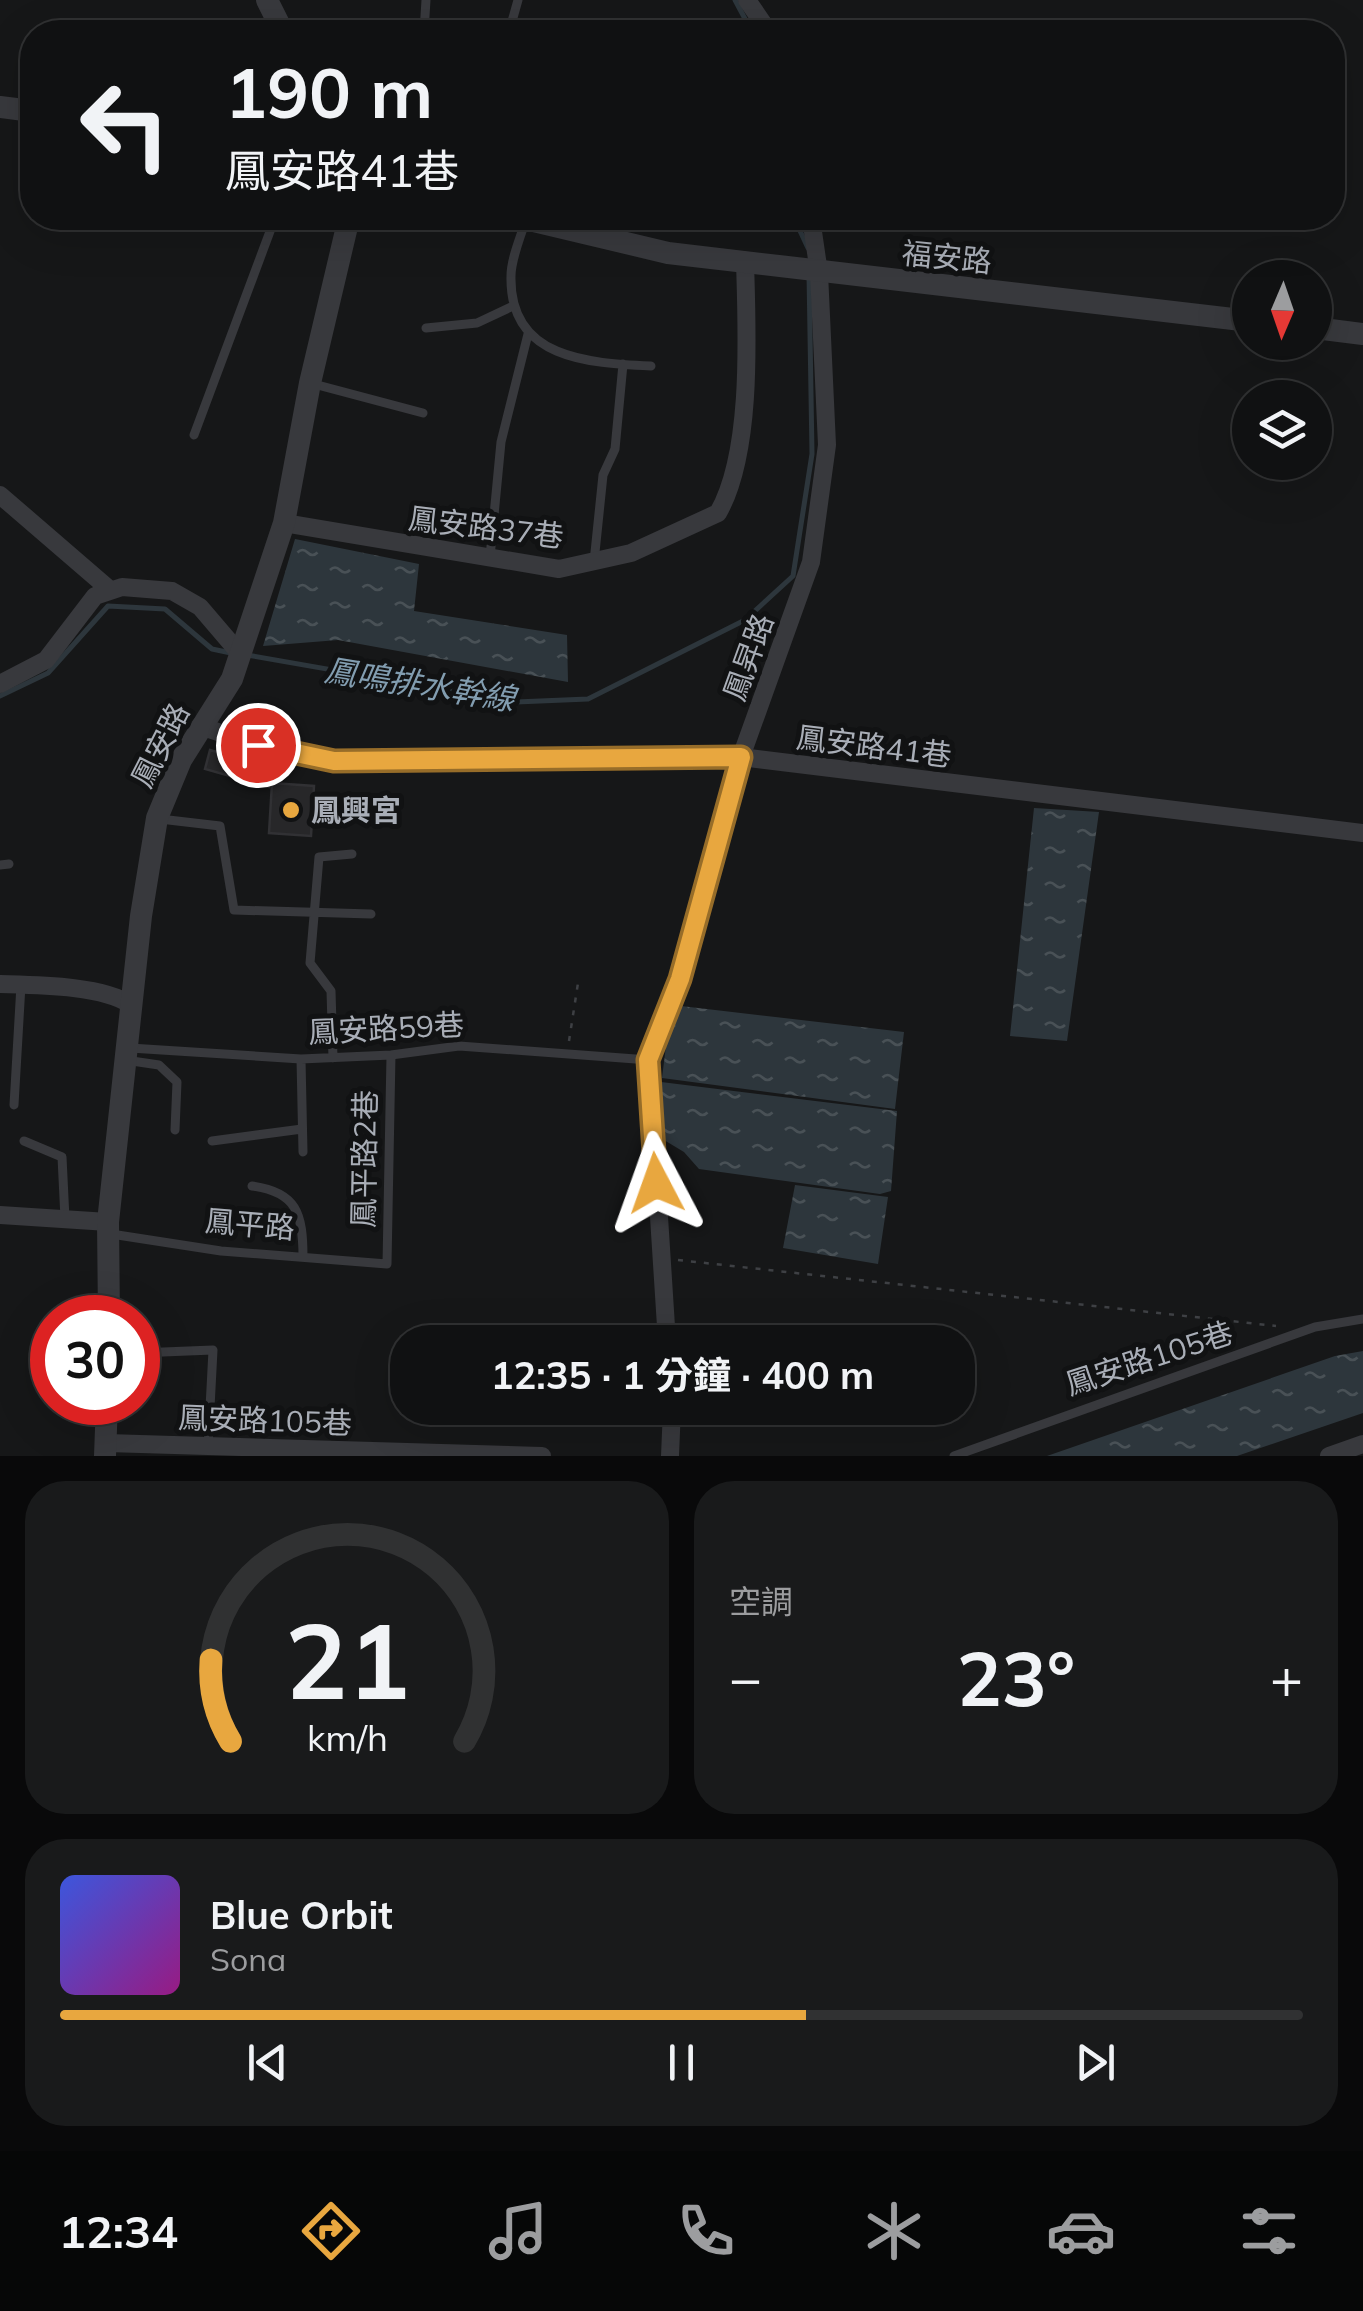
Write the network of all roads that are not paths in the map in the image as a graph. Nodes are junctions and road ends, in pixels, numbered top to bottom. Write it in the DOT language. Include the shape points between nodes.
graph roads {
  1 [pos="271,230"];
  2 [pos="347,230"];
  3 [pos="521,230"];
  4 [pos="573,230"];
  5 [pos="813,230"];
  6 [pos="745,262"];
  7 [pos="819,273"];
  8 [pos="512,306"];
  9 [pos="1232,319"];
  10 [pos="426,328"];
  11 [pos="1332,330"];
  12 [pos="528,334"];
  13 [pos="1363,334"];
  14 [pos="623,364"];
  15 [pos="651,366"];
  16 [pos="310,383"];
  17 [pos="423,413"];
  18 [pos="194,435"];
  19 [pos="0,495"];
  20 [pos="284,523"];
  21 [pos="490,559"];
  22 [pos="594,562"];
  23 [pos="109,589"];
  24 [pos="241,654"];
  25 [pos="0,684"];
  26 [pos="200,726"];
  27 [pos="741,757"];
  28 [pos="157,818"];
  29 [pos="1363,832"];
  30 [pos="352,854"];
  31 [pos="312,910"];
  32 [pos="371,914"];
  33 [pos="0,984"];
  34 [pos="21,985"];
  35 [pos="131,1005"];
  36 [pos="126,1054"];
  37 [pos="391,1055"];
  38 [pos="333,1058"];
  39 [pos="301,1059"];
  40 [pos="648,1060"];
  41 [pos="14,1106"];
  42 [pos="302,1128"];
  43 [pos="175,1130"];
  44 [pos="24,1141"];
  45 [pos="212,1141"];
  46 [pos="303,1152"];
  47 [pos="252,1186"];
  48 [pos="0,1215"];
  49 [pos="65,1219"];
  50 [pos="108,1228"];
  51 [pos="303,1256"];
  52 [pos="387,1264"];
  53 [pos="108,1295"];
  54 [pos="1363,1319"];
  55 [pos="666,1325"];
  56 [pos="160,1352"];
  57 [pos="671,1425"];
  58 [pos="1363,1444"];
  59 [pos="208,1446"];
  60 [pos="106,1449"];
  61 [pos="542,1456"];
  62 [pos="670,1456"];
  63 [pos="954,1456"];
  64 [pos="1330,1456"];
  1 -- 18 [label="lane"];
  2 -- 16 [label="street, 鳳安路"];
  3 -- 8 [label="lane" via="510,272"];
  4 -- 6 [label="street, 福安路" via="668,253"];
  5 -- 7 [label="street, 鳳昇路"];
  6 -- 7 [label="street, 福安路"];
  6 -- 22 [label="street, 鳳安路37巷" via="748,361 722,508 631,553"];
  7 -- 9 [label="street, 福安路"];
  7 -- 27 [label="street, 鳳昇路" via="827,444 811,562"];
  8 -- 10 [label="lane" via="477,323"];
  8 -- 12 [label="lane"];
  11 -- 13 [label="street"];
  12 -- 14 [label="lane" via="562,353"];
  12 -- 21 [label="lane" via="501,442"];
  14 -- 15 [label="lane"];
  14 -- 22 [label="lane"];
  16 -- 17 [label="lane"];
  16 -- 20 [label="street, 鳳安路"];
  19 -- 23 [label="street"];
  20 -- 21 [label="street, 鳳安路37巷"];
  20 -- 24 [label="street, 鳳安路"];
  21 -- 22 [label="street, 鳳安路37巷" via="559,569"];
  23 -- 24 [label="street" via="172,591 200,607"];
  23 -- 25 [label="street" via="95,596 46,660"];
  24 -- 26 [label="street, 鳳安路"];
  26 -- 27 [label="street, 鳳安路41巷" via="287,754 334,761"];
  26 -- 28 [label="street, 鳳安路"];
  27 -- 29 [label="street, 鳳安路41巷"];
  27 -- 40 [label="street, 鳳昇路" via="680,979"];
  28 -- 31 [label="lane" via="220,826 234,910"];
  28 -- 35 [label="street, 鳳安路"];
  30 -- 31 [label="lane" via="318,857"];
  31 -- 32 [label="lane"];
  31 -- 38 [label="lane" via="310,963 331,991"];
  33 -- 34 [label="street"];
  34 -- 35 [label="street" via="111,996"];
  34 -- 41 [label="lane"];
  35 -- 36 [label="street, 鳳安路"];
  36 -- 39 [label="lane, 鳳安路59巷"];
  36 -- 43 [label="lane" via="159,1065 177,1082"];
  36 -- 50 [label="street, 鳳安路"];
  37 -- 38 [label="lane, 鳳安路59巷"];
  37 -- 40 [label="lane, 鳳安路59巷" via="459,1046"];
  37 -- 52 [label="lane, 鳳平路2巷"];
  38 -- 39 [label="lane, 鳳安路59巷"];
  39 -- 42 [label="lane"];
  40 -- 55 [label="street, 鳳昇路"];
  42 -- 45 [label="lane"];
  42 -- 46 [label="lane"];
  44 -- 49 [label="lane" via="62,1157"];
  47 -- 51 [label="lane" via="280,1190 291,1200"];
  48 -- 49 [label="street, 鳳平路"];
  49 -- 50 [label="street, 鳳平路"];
  50 -- 51 [label="lane, 鳳平路" via="221,1252"];
  50 -- 53 [label="street, 鳳安路"];
  51 -- 52 [label="lane, 鳳平路"];
  54 -- 63 [label="lane, 鳳安路105巷" via="1302,1333"];
  56 -- 59 [label="lane" via="213,1350"];
  57 -- 62 [label="street"];
  58 -- 64 [label="street"];
  59 -- 60 [label="street, 鳳安路105巷"];
  59 -- 61 [label="street, 鳳安路105巷"];
}
